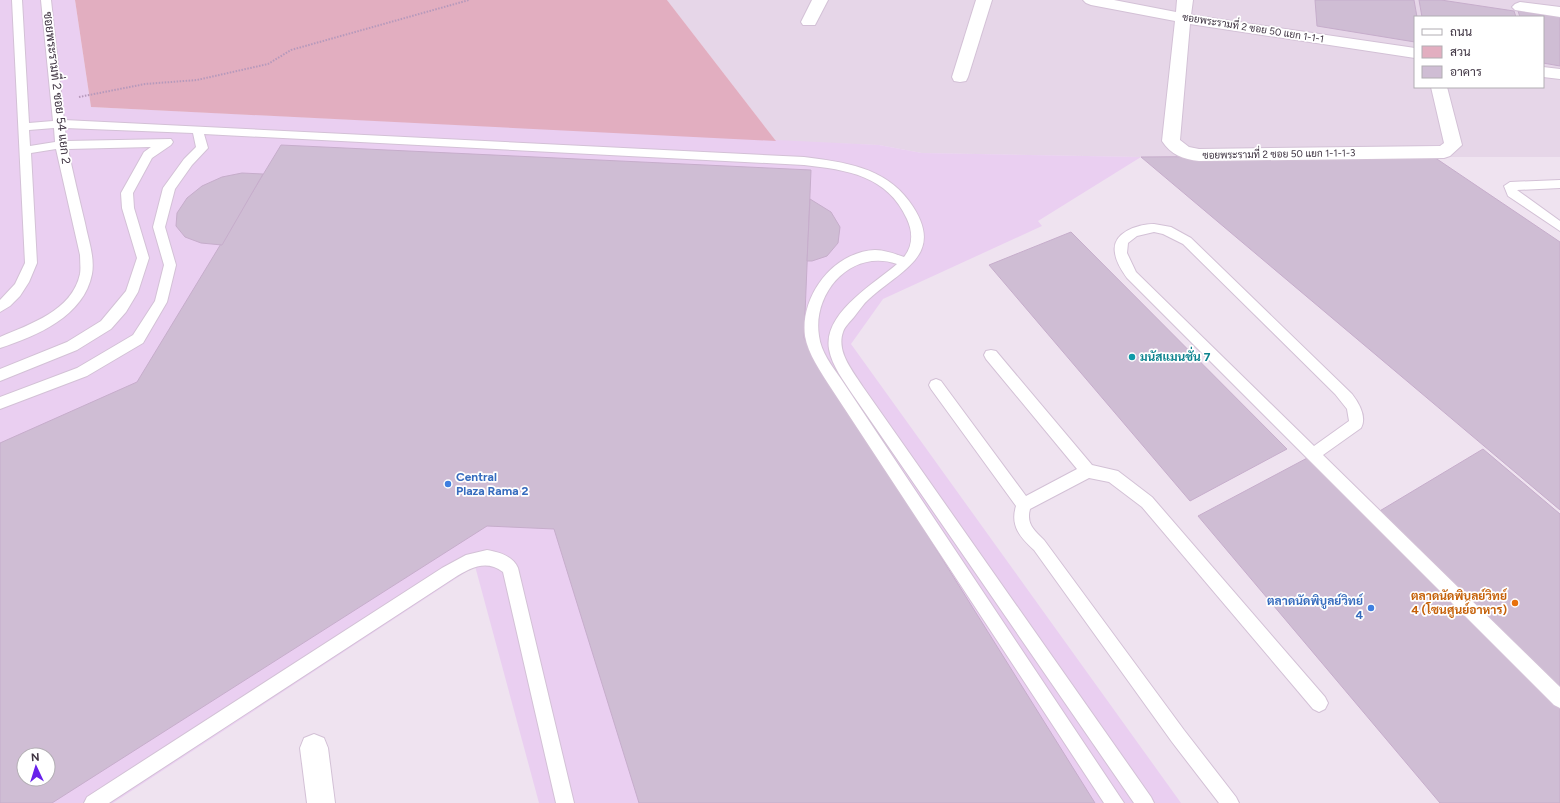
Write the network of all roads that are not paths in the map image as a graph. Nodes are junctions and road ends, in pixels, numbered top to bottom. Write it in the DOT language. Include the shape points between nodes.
graph roads {
  1 [pos="17,0"];
  2 [pos="46,0"];
  3 [pos="820,0"];
  4 [pos="984,0"];
  5 [pos="1091,0"];
  6 [pos="1185,0"];
  7 [pos="1520,7"];
  8 [pos="1560,12"];
  9 [pos="1182,18"];
  10 [pos="809,22"];
  11 [pos="1414,53"];
  12 [pos="1544,72"];
  13 [pos="1560,74"];
  14 [pos="960,77"];
  15 [pos="1439,88"];
  16 [pos="59,124"];
  17 [pos="24,127"];
  18 [pos="198,131"];
  19 [pos="167,142"];
  20 [pos="61,145"];
  21 [pos="26,150"];
  22 [pos="1560,184"];
  23 [pos="1560,227"];
  24 [pos="907,263"];
  25 [pos="0,307"];
  26 [pos="0,343"];
  27 [pos="991,356"];
  28 [pos="0,375"];
  29 [pos="936,385"];
  30 [pos="0,403"];
  31 [pos="1312,455"];
  32 [pos="1088,471"];
  33 [pos="1024,505"];
  34 [pos="1560,699"];
  35 [pos="1319,703"];
  36 [pos="314,748"];
  37 [pos="93,803"];
  38 [pos="321,803"];
  39 [pos="565,803"];
  40 [pos="1115,803"];
  41 [pos="1145,803"];
  42 [pos="1230,803"];
  1 -- 17 [label="lane"];
  2 -- 16 [label="lane, ซอยพระรามที่ 2 ซอย 54 แยก 2"];
  3 -- 10 [label="street"];
  4 -- 14 [label="street"];
  5 -- 9 [label="street, ซอยพระรามที่ 2 ซอย 50 แยก 1-1-1"];
  6 -- 9 [label="street"];
  7 -- 8 [label="street"];
  9 -- 11 [label="street, ซอยพระรามที่ 2 ซอย 50 แยก 1-1-1"];
  9 -- 15 [label="street, ซอยพระรามที่ 2 ซอย 50 แยก 1-1-1-3" via="1171,141 1174,147 1188,154 1444,152 1453,145"];
  12 -- 13 [label="street"];
  16 -- 17 [label="lane"];
  16 -- 18 [label="lane"];
  16 -- 20 [label="lane, ซอยพระรามที่ 2 ซอย 54 แยก 2"];
  17 -- 21 [label="lane"];
  18 -- 19 [label="lane"];
  18 -- 24 [label="lane" via="830,164 850,168 882,180 894,189 905,203 918,226 918,246"];
  18 -- 30 [label="lane" via="202,148 169,188 159,227 170,265 161,302 138,339 82,372"];
  19 -- 20 [label="lane" via="139,145"];
  19 -- 28 [label="lane" via="148,155 127,193 128,208 143,258 132,292 121,308 106,324 72,346"];
  20 -- 21 [label="lane"];
  20 -- 26 [label="lane, ซอยพระรามที่ 2 ซอย 54 แยก 2" via="86,255 86,274 80,292 68,308 45,323"];
  21 -- 25 [label="lane" via="32,263 19,290"];
  22 -- 23 [label="lane" via="1510,186 1512,193"];
  24 -- 40 [label="lane" via="875,255 861,258 842,269 827,282 817,296 812,320 812,337 824,363 845,397"];
  24 -- 41 [label="lane" via="892,277 864,295 844,320 836,331 834,343 837,356 858,391"];
  27 -- 32 [label="lane"];
  29 -- 33 [label="lane"];
  31 -- 31 [label="lane" via="1356,424 1357,414 1340,390 1187,241 1165,229 1146,227 1126,236 1120,247 1122,258 1131,275"];
  31 -- 34 [label="lane"];
  32 -- 33 [label="lane"];
  32 -- 35 [label="lane" via="1112,476 1147,502"];
  33 -- 42 [label="lane" via="1020,516 1022,528 1039,545"];
  36 -- 38 [label="street"];
  37 -- 39 [label="lane" via="467,561 487,556 502,560 510,568"];
}
